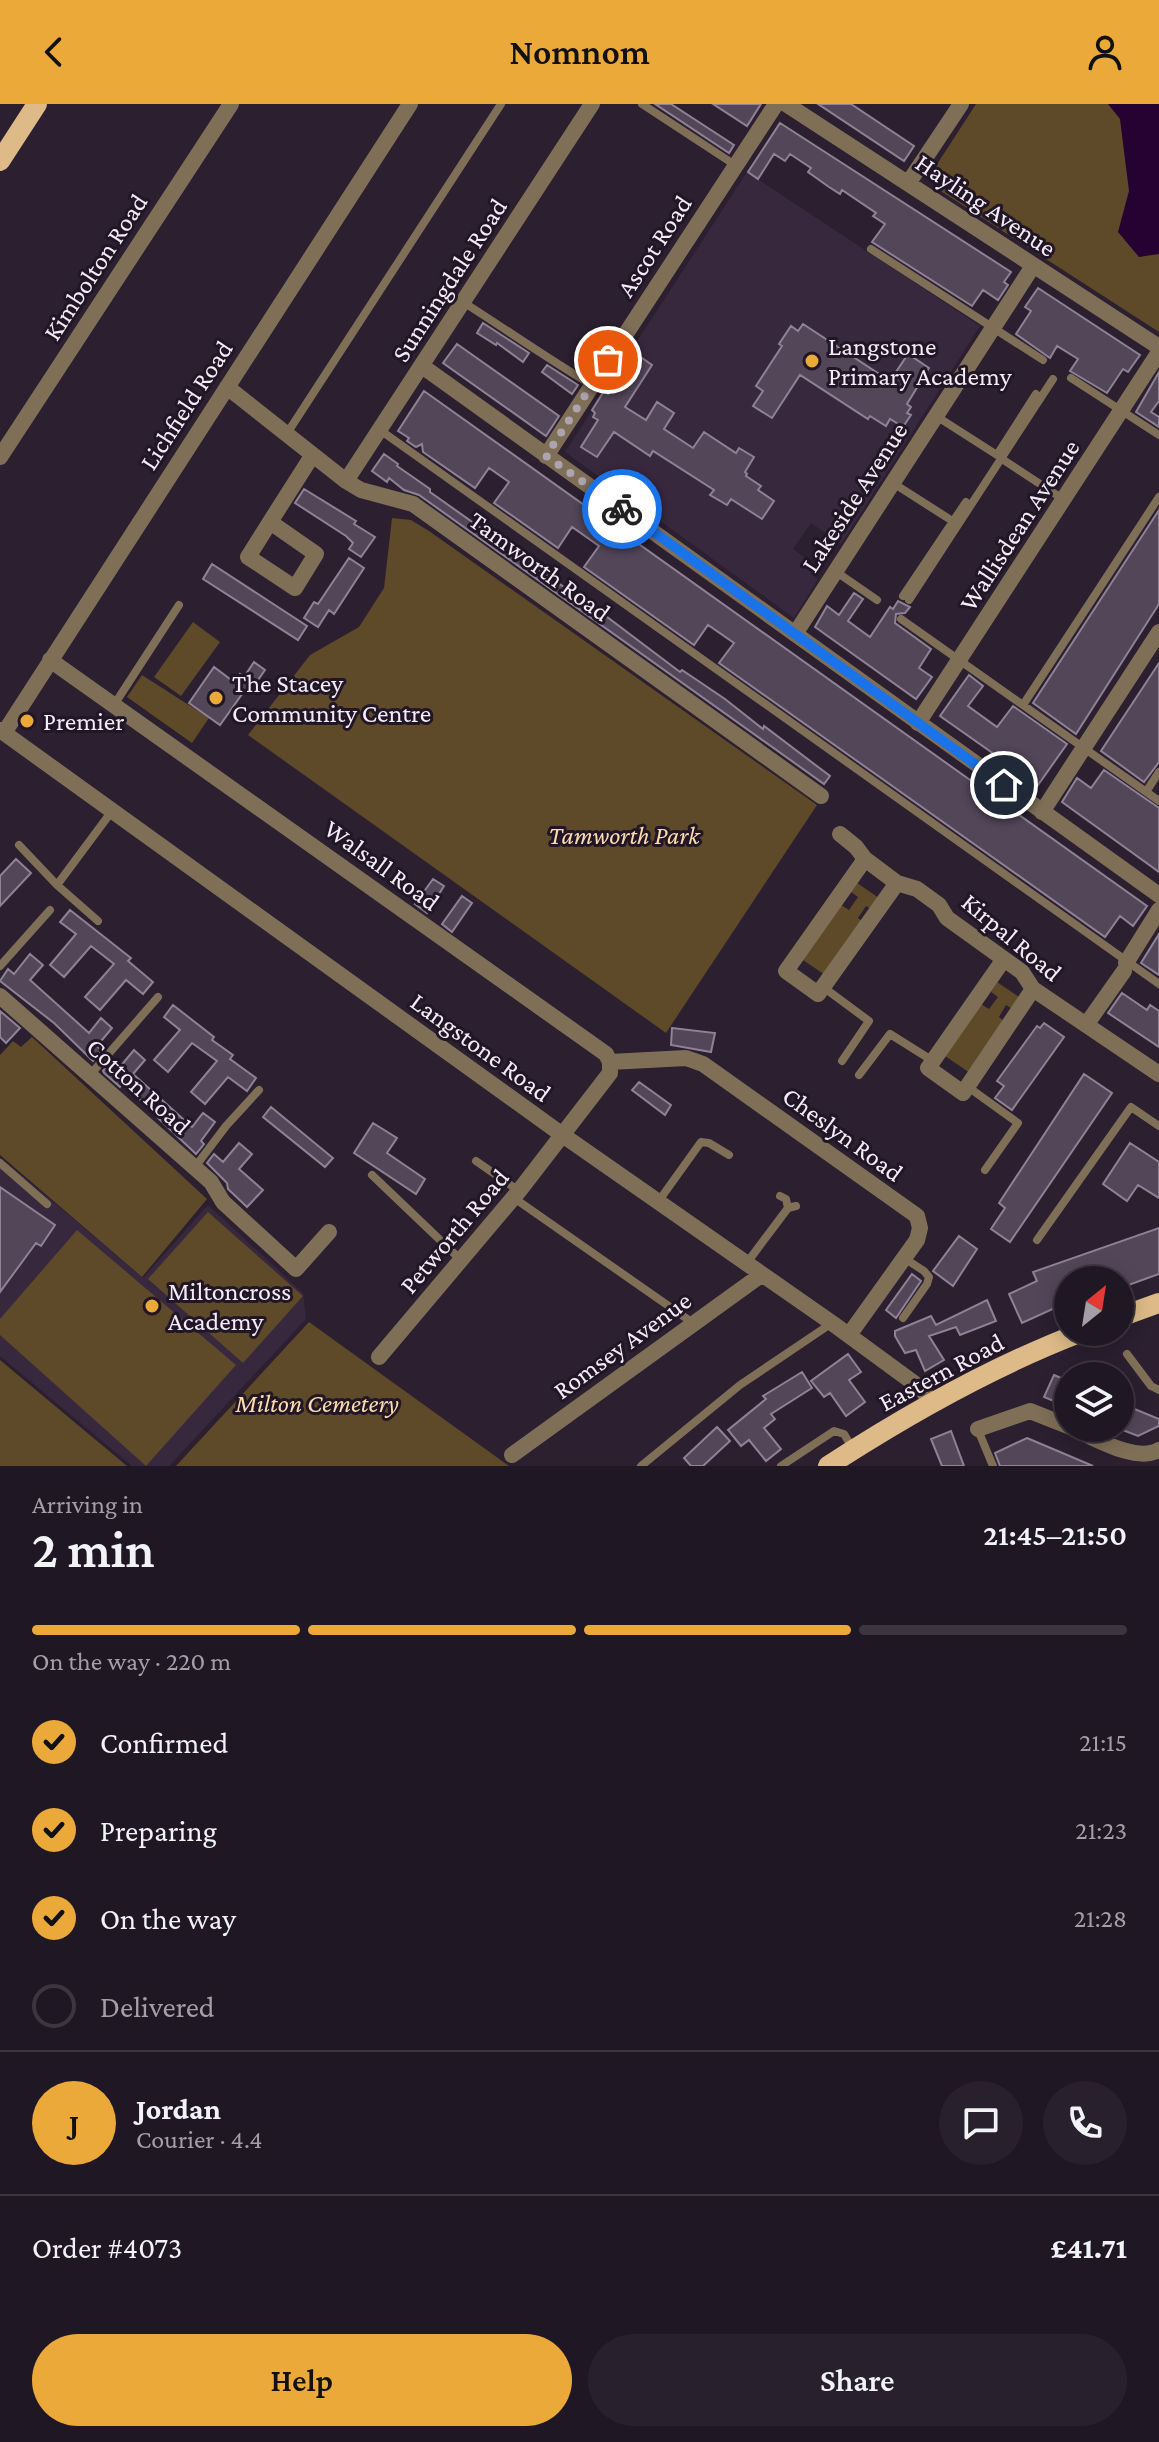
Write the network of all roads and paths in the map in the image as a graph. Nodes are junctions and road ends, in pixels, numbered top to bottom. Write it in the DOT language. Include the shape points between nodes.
graph roads {
  1 [pos="37,104"];
  2 [pos="231,104"];
  3 [pos="410,104"];
  4 [pos="501,104"];
  5 [pos="592,104"];
  6 [pos="642,104"];
  7 [pos="776,104"];
  8 [pos="786,104"];
  9 [pos="961,104"];
  10 [pos="0,161"];
  11 [pos="735,165"];
  12 [pos="909,182"];
  13 [pos="871,249"];
  14 [pos="1033,266"];
  15 [pos="463,302"];
  16 [pos="993,328"];
  17 [pos="1159,350"];
  18 [pos="1043,360"];
  19 [pos="422,366"];
  20 [pos="1071,378"];
  21 [pos="1053,379"];
  22 [pos="592,385"];
  23 [pos="227,387"];
  24 [pos="1036,394"];
  25 [pos="1121,410"];
  26 [pos="935,416"];
  27 [pos="380,430"];
  28 [pos="286,435"];
  29 [pos="1159,435"];
  30 [pos="312,456"];
  31 [pos="546,456"];
  32 [pos="0,457"];
  33 [pos="1002,459"];
  34 [pos="346,481"];
  35 [pos="892,483"];
  36 [pos="1159,497"];
  37 [pos="1064,499"];
  38 [pos="966,502"];
  39 [pos="270,522"];
  40 [pos="954,522"];
  41 [pos="835,571"];
  42 [pos="877,600"];
  43 [pos="179,605"];
  44 [pos="901,619"];
  45 [pos="1159,632"];
  46 [pos="795,634"];
  47 [pos="50,660"];
  48 [pos="959,661"];
  49 [pos="114,705"];
  50 [pos="1023,705"];
  51 [pos="918,723"];
  52 [pos="2,732"];
  53 [pos="1084,748"];
  54 [pos="1159,772"];
  55 [pos="1146,792"];
  56 [pos="821,796"];
  57 [pos="1159,801"];
  58 [pos="112,811"];
  59 [pos="1042,812"];
  60 [pos="840,834"];
  61 [pos="19,845"];
  62 [pos="865,859"];
  63 [pos="897,883"];
  64 [pos="57,885"];
  65 [pos="1159,895"];
  66 [pos="50,910"];
  67 [pos="1159,910"];
  68 [pos="98,921"];
  69 [pos="1004,959"];
  70 [pos="0,966"];
  71 [pos="1125,967"];
  72 [pos="1159,984"];
  73 [pos="823,987"];
  74 [pos="1033,989"];
  75 [pos="0,996"];
  76 [pos="158,997"];
  77 [pos="1086,1025"];
  78 [pos="842,1061"];
  79 [pos="933,1061"];
  80 [pos="610,1062"];
  81 [pos="1159,1074"];
  82 [pos="90,1075"];
  83 [pos="859,1075"];
  84 [pos="967,1086"];
  85 [pos="259,1090"];
  86 [pos="1159,1126"];
  87 [pos="564,1136"];
  88 [pos="729,1155"];
  89 [pos="476,1161"];
  90 [pos="0,1163"];
  91 [pos="194,1168"];
  92 [pos="985,1170"];
  93 [pos="372,1175"];
  94 [pos="516,1195"];
  95 [pos="780,1196"];
  96 [pos="658,1202"];
  97 [pos="47,1204"];
  98 [pos="329,1232"];
  99 [pos="1037,1240"];
  100 [pos="904,1258"];
  101 [pos="461,1260"];
  102 [pos="746,1264"];
  103 [pos="761,1275"];
  104 [pos="1159,1303"];
  105 [pos="1134,1312"];
  106 [pos="903,1318"];
  107 [pos="832,1323"];
  108 [pos="693,1324"];
  109 [pos="849,1335"];
  110 [pos="1054,1343"];
  111 [pos="1127,1354"];
  112 [pos="379,1357"];
  113 [pos="1159,1390"];
  114 [pos="932,1405"];
  115 [pos="1054,1421"];
  116 [pos="978,1429"];
  117 [pos="1107,1442"];
  118 [pos="854,1450"];
  119 [pos="512,1455"];
  120 [pos="1153,1457"];
  121 [pos="641,1466"];
  122 [pos="781,1466"];
  123 [pos="828,1466"];
  124 [pos="993,1466"];
  1 -- 10 [label="main road"];
  2 -- 32 [label="street, Kimbolton Road"];
  3 -- 23 [label="street, Lichfield Road"];
  4 -- 28 [label="lane"];
  5 -- 15 [label="street, Sunningdale Road"];
  6 -- 11 [label="lane"];
  7 -- 11 [label="street, Ascot Road"];
  8 -- 12 [label="street, Hayling Avenue"];
  9 -- 12 [label="street"];
  11 -- 22 [label="street, Ascot Road"];
  12 -- 14 [label="street, Hayling Avenue"];
  13 -- 16 [label="lane"];
  14 -- 16 [label="street, Lakeside Avenue"];
  14 -- 17 [label="street, Hayling Avenue"];
  15 -- 19 [label="street, Sunningdale Road"];
  15 -- 22 [label="lane"];
  16 -- 18 [label="lane"];
  16 -- 26 [label="street, Lakeside Avenue"];
  17 -- 25 [label="street, Wallisdean Avenue"];
  19 -- 27 [label="street, Sunningdale Road"];
  19 -- 31 [label="street"];
  20 -- 25 [label="lane"];
  21 -- 33 [label="lane"];
  22 -- 31 [label="street, Ascot Road"];
  23 -- 28 [label="street, Tamworth Road"];
  23 -- 47 [label="street, Lichfield Road"];
  24 -- 26 [label="lane" via="997,455"];
  25 -- 29 [label="lane"];
  25 -- 37 [label="street, Wallisdean Avenue"];
  26 -- 35 [label="street, Lakeside Avenue"];
  27 -- 34 [label="street, Sunningdale Road"];
  27 -- 71 [label="lane"];
  28 -- 30 [label="street, Tamworth Road"];
  30 -- 34 [label="street, Tamworth Road"];
  30 -- 39 [label="street"];
  31 -- 46 [label="street"];
  33 -- 37 [label="lane"];
  33 -- 40 [label="lane" via="906,598"];
  34 -- 56 [label="street, Tamworth Road" via="413,504"];
  35 -- 40 [label="lane"];
  35 -- 41 [label="street, Lakeside Avenue"];
  36 -- 50 [label="lane"];
  37 -- 48 [label="street, Wallisdean Avenue"];
  38 -- 40 [label="lane"];
  41 -- 42 [label="lane"];
  41 -- 46 [label="street, Lakeside Avenue"];
  43 -- 49 [label="lane"];
  44 -- 48 [label="lane"];
  45 -- 53 [label="street"];
  46 -- 51 [label="street"];
  47 -- 49 [label="street, Walsall Road"];
  47 -- 52 [label="street, Lichfield Road"];
  48 -- 50 [label="lane"];
  48 -- 51 [label="street, Wallisdean Avenue"];
  49 -- 80 [label="street, Walsall Road" via="606,1054"];
  50 -- 53 [label="lane"];
  51 -- 59 [label="street"];
  52 -- 58 [label="street, Langstone Road"];
  53 -- 55 [label="lane"];
  53 -- 59 [label="street"];
  54 -- 55 [label="lane"];
  55 -- 57 [label="lane"];
  58 -- 64 [label="lane"];
  58 -- 87 [label="street, Langstone Road"];
  59 -- 65 [label="street"];
  60 -- 62 [label="street, Kirpal Road"];
  61 -- 64 [label="lane"];
  62 -- 63 [label="street, Kirpal Road"];
  62 -- 73 [label="street" via="786,971 818,994"];
  63 -- 69 [label="street, Kirpal Road" via="917,889"];
  63 -- 73 [label="street"];
  64 -- 68 [label="lane"];
  66 -- 70 [label="lane"];
  67 -- 71 [label="street"];
  69 -- 74 [label="street, Kirpal Road"];
  69 -- 79 [label="street"];
  71 -- 72 [label="lane"];
  71 -- 77 [label="street"];
  73 -- 78 [label="lane" via="869,1021"];
  74 -- 77 [label="street, Kirpal Road"];
  74 -- 84 [label="street"];
  75 -- 82 [label="street, Cotton Road"];
  76 -- 82 [label="lane"];
  77 -- 81 [label="street, Kirpal Road"];
  79 -- 83 [label="lane" via="890,1034"];
  79 -- 84 [label="street" via="928,1068 963,1093"];
  80 -- 87 [label="street" via="610,1073"];
  80 -- 100 [label="street, Cheslyn Road" via="686,1058 703,1064 917,1216 917,1240"];
  82 -- 91 [label="street, Cotton Road"];
  84 -- 92 [label="lane" via="1018,1123"];
  85 -- 91 [label="lane"];
  86 -- 99 [label="lane" via="1131,1107"];
  87 -- 94 [label="street, Petworth Road"];
  87 -- 96 [label="street, Langstone Road"];
  88 -- 96 [label="lane" via="701,1142"];
  89 -- 94 [label="lane"];
  90 -- 97 [label="lane"];
  91 -- 98 [label="street, Cotton Road" via="296,1269"];
  93 -- 101 [label="lane"];
  94 -- 101 [label="street, Petworth Road"];
  94 -- 108 [label="lane"];
  95 -- 102 [label="lane" via="792,1207"];
  96 -- 102 [label="street, Langstone Road"];
  100 -- 106 [label="lane" via="929,1277"];
  100 -- 109 [label="street, Cheslyn Road"];
  101 -- 112 [label="street, Petworth Road"];
  102 -- 103 [label="street, Langstone Road"];
  103 -- 107 [label="street, Langstone Road"];
  103 -- 108 [label="street, Romsey Avenue"];
  104 -- 105 [label="main road"];
  107 -- 109 [label="street, Langstone Road"];
  107 -- 121 [label="lane" via="740,1385"];
  108 -- 119 [label="street, Romsey Avenue"];
  109 -- 114 [label="street, Langstone Road" via="922,1389"];
  110 -- 114 [label="main road, Eastern Road"];
  111 -- 113 [label="lane"];
  114 -- 118 [label="main road, Eastern Road"];
  115 -- 116 [label="street" via="1030,1411"];
  116 -- 124 [label="lane"];
  117 -- 120 [label="street"];
  118 -- 122 [label="lane" via="844,1434 834,1431"];
  118 -- 123 [label="main road, Eastern Road"];
}
